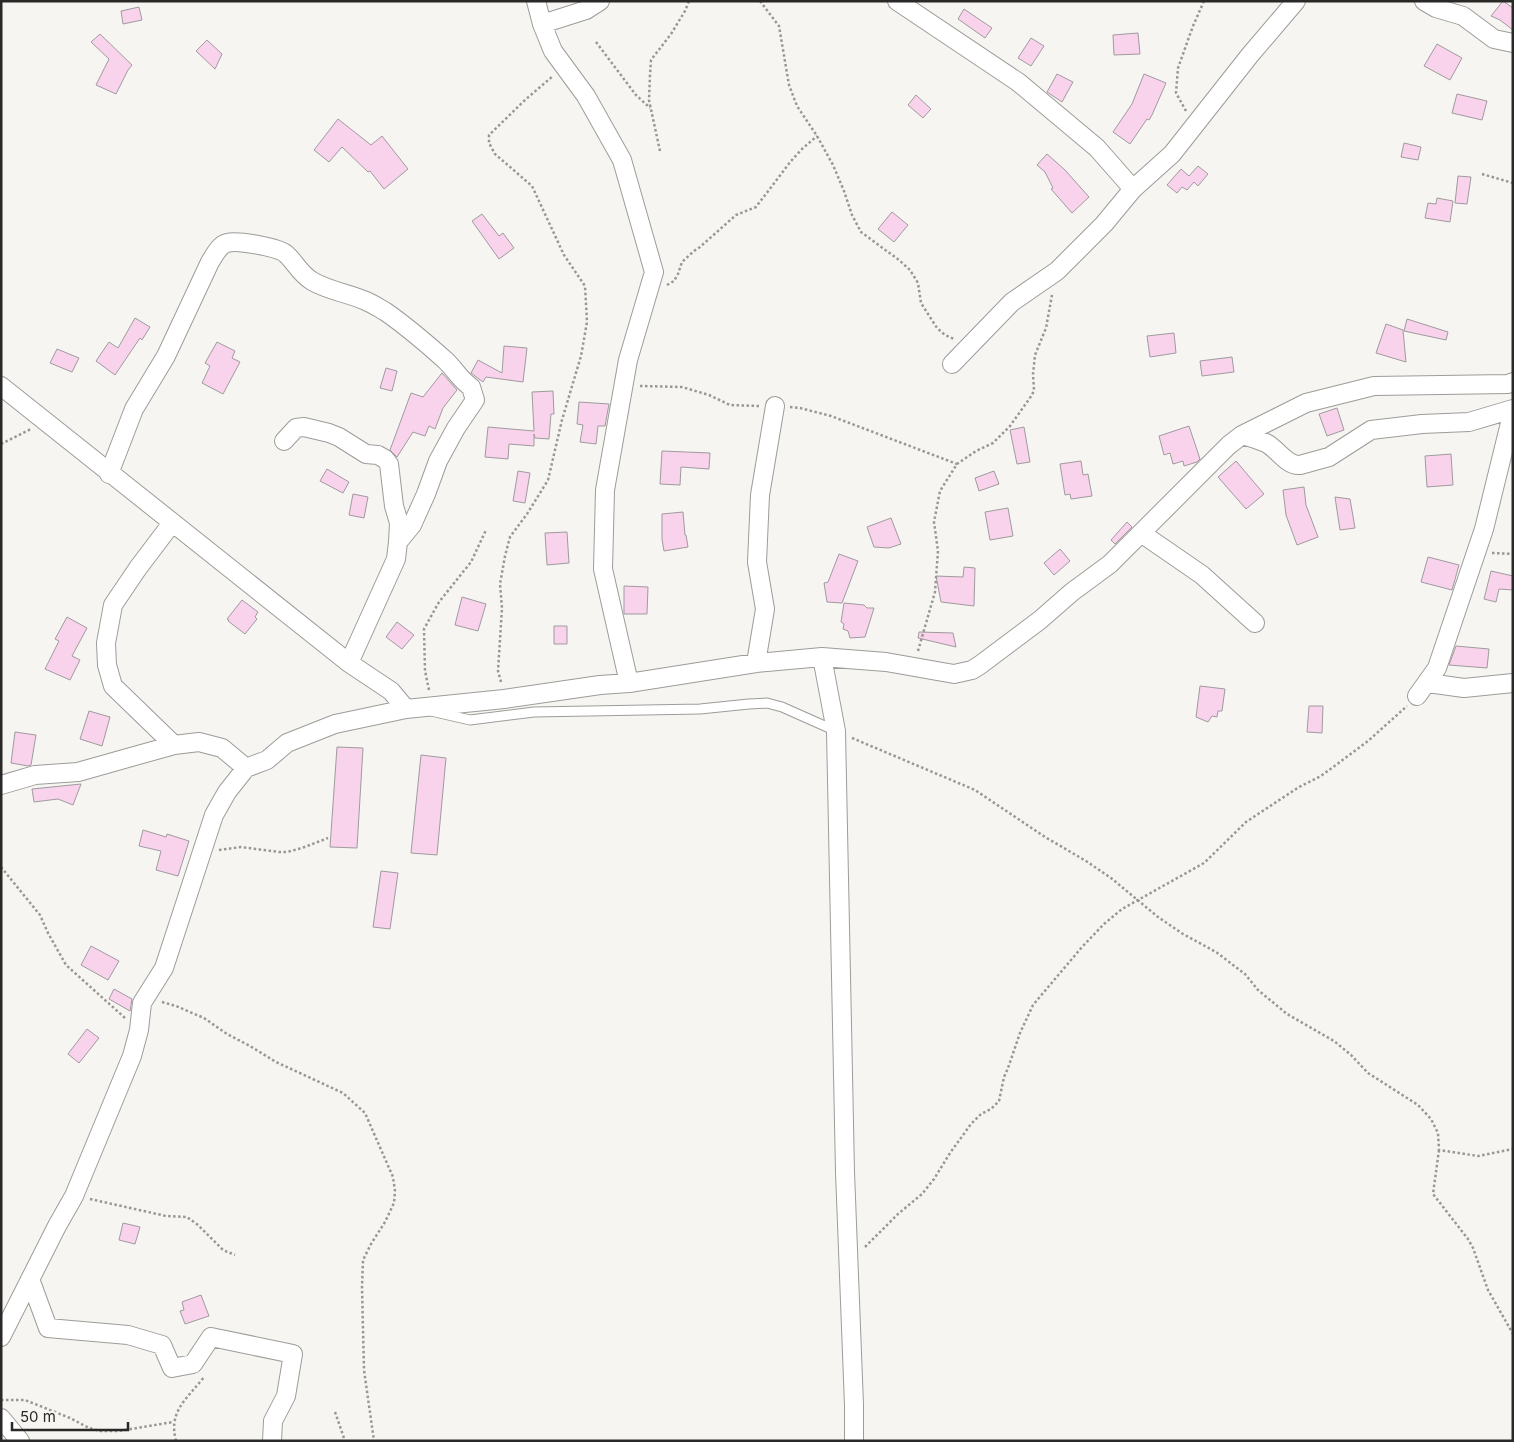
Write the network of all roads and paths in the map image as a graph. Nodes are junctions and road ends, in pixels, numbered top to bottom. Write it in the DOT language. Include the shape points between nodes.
graph roads {
  1 [pos="536,1"];
  2 [pos="600,1"];
  3 [pos="689,1"];
  4 [pos="760,1"];
  5 [pos="897,1"];
  6 [pos="1204,1"];
  7 [pos="1296,1"];
  8 [pos="1424,1"];
  9 [pos="542,24"];
  10 [pos="596,42"];
  11 [pos="1513,43"];
  12 [pos="560,63"];
  13 [pos="651,109"];
  14 [pos="1196,124"];
  15 [pos="817,136"];
  16 [pos="660,151"];
  17 [pos="1482,174"];
  18 [pos="1513,184"];
  19 [pos="1133,188"];
  20 [pos="1057,271"];
  21 [pos="647,295"];
  22 [pos="969,345"];
  23 [pos="952,364"];
  24 [pos="624,385"];
  25 [pos="1,386"];
  26 [pos="1511,386"];
  27 [pos="775,406"];
  28 [pos="1513,410"];
  29 [pos="48,423"];
  30 [pos="1242,435"];
  31 [pos="284,441"];
  32 [pos="1,444"];
  33 [pos="957,464"];
  34 [pos="109,474"];
  35 [pos="172,523"];
  36 [pos="486,530"];
  37 [pos="1141,533"];
  38 [pos="398,542"];
  39 [pos="1255,623"];
  40 [pos="822,657"];
  41 [pos="349,663"];
  42 [pos="756,663"];
  43 [pos="913,666"];
  44 [pos="629,683"];
  45 [pos="1513,683"];
  46 [pos="1423,689"];
  47 [pos="504,699"];
  48 [pos="418,707"];
  49 [pos="836,731"];
  50 [pos="174,745"];
  51 [pos="246,768"];
  52 [pos="1,785"];
  53 [pos="328,838"];
  54 [pos="202,853"];
  55 [pos="1,867"];
  56 [pos="1138,901"];
  57 [pos="142,1003"];
  58 [pos="139,1030"];
  59 [pos="1513,1149"];
  60 [pos="1439,1150"];
  61 [pos="74,1196"];
  62 [pos="235,1256"];
  63 [pos="848,1263"];
  64 [pos="30,1279"];
  65 [pos="1513,1334"];
  66 [pos="1,1336"];
  67 [pos="206,1375"];
  68 [pos="1,1400"];
  69 [pos="334,1412"];
  70 [pos="1,1418"];
  71 [pos="173,1422"];
  72 [pos="20,1441"];
  73 [pos="176,1441"];
  74 [pos="272,1441"];
  75 [pos="345,1441"];
  76 [pos="374,1441"];
  77 [pos="854,1441"];
  1 -- 9 [label="street"];
  2 -- 9 [label="street" via="586,10"];
  3 -- 13 [label="path" via="671,34 651,60"];
  4 -- 15 [label="path" via="779,26 789,85 797,106"];
  5 -- 19 [label="street" via="1018,82 1097,148"];
  6 -- 14 [label="path" via="1178,68 1176,93"];
  7 -- 14 [label="street"];
  8 -- 11 [label="street" via="1463,16 1494,39"];
  9 -- 12 [label="street"];
  10 -- 13 [label="path" via="636,95"];
  12 -- 21 [label="street" via="586,96 622,160 654,272"];
  12 -- 47 [label="path" via="561,68 489,135 495,154 532,186 564,255 585,286 587,322 548,480 510,537 505,556 500,584 502,608 498,671"];
  13 -- 16 [label="path"];
  14 -- 19 [label="street" via="1172,154"];
  15 -- 21 [label="path" via="791,161 756,207 736,215 682,262 674,281"];
  15 -- 22 [label="path" via="861,232 910,270 918,283 921,303 937,328"];
  17 -- 18 [label="path"];
  19 -- 20 [label="street" via="1104,224"];
  20 -- 22 [label="street" via="1012,302"];
  20 -- 33 [label="path" via="1046,328 1035,355 1032,395 993,443"];
  21 -- 24 [label="street"];
  22 -- 23 [label="street"];
  24 -- 27 [label="path" via="682,387 730,404"];
  24 -- 44 [label="street" via="604,490 603,569"];
  25 -- 29 [label="street"];
  26 -- 30 [label="street" via="1374,386 1306,403"];
  27 -- 33 [label="path" via="831,416"];
  27 -- 42 [label="street" via="760,496 757,562 765,609"];
  28 -- 30 [label="street" via="1469,422 1371,430 1329,457 1296,466 1268,444"];
  28 -- 46 [label="street" via="1484,529 1437,668"];
  29 -- 32 [label="path"];
  29 -- 34 [label="street"];
  30 -- 37 [label="street"];
  31 -- 38 [label="street" via="296,428 304,427 329,433 366,454 385,459 389,464 399,523"];
  33 -- 43 [label="path" via="940,491 934,522 938,551 935,592"];
  34 -- 35 [label="street"];
  34 -- 38 [label="street" via="134,409 166,356 216,252 226,243 272,247 286,254 312,281 367,301 386,313 447,362 471,387 475,400 438,461 412,525"];
  35 -- 41 [label="street"];
  35 -- 50 [label="street" via="113,605 106,642 107,665 113,686"];
  36 -- 48 [label="path" via="471,562 439,602 424,629 426,671"];
  37 -- 39 [label="street" via="1202,575"];
  37 -- 43 [label="street" via="1110,564 972,670 954,674"];
  38 -- 41 [label="street" via="396,560"];
  40 -- 42 [label="street"];
  40 -- 43 [label="street"];
  40 -- 49 [label="street"];
  41 -- 48 [label="street"];
  42 -- 44 [label="street"];
  44 -- 47 [label="street"];
  45 -- 46 [label="street"];
  46 -- 56 [label="path" via="1368,741 1328,771 1246,822 1204,863"];
  47 -- 48 [label="street"];
  48 -- 49 [label="lane" via="470,720 534,712 700,709 767,703 782,706"];
  48 -- 51 [label="street" via="335,724 287,743 267,760"];
  49 -- 56 [label="path" via="975,790 1111,878"];
  49 -- 63 [label="street"];
  50 -- 51 [label="street" via="199,742 222,748"];
  50 -- 52 [label="street" via="78,772 36,775"];
  51 -- 54 [label="street" via="214,815"];
  53 -- 54 [label="path" via="287,852 241,847"];
  54 -- 57 [label="street" via="164,968"];
  55 -- 58 [label="path" via="40,915 66,965"];
  56 -- 60 [label="path" via="1183,934 1216,952 1245,974 1258,990 1287,1014 1334,1041 1368,1073 1418,1105 1438,1133"];
  56 -- 63 [label="path" via="1104,924 1033,1005 1004,1077 999,1101 971,1124 922,1194"];
  57 -- 58 [label="street"];
  57 -- 76 [label="path" via="164,1002 204,1018 276,1062 343,1093 365,1113 390,1169 395,1191 386,1222 363,1260 364,1370"];
  58 -- 61 [label="street" via="132,1056"];
  59 -- 60 [label="path" via="1478,1156"];
  60 -- 65 [label="path" via="1433,1194 1468,1239 1488,1290"];
  61 -- 62 [label="path" via="166,1216 187,1217 223,1250"];
  61 -- 64 [label="street"];
  63 -- 77 [label="street"];
  64 -- 66 [label="street"];
  64 -- 74 [label="street" via="48,1328 128,1335 162,1345 172,1368 193,1364 211,1337 293,1354 286,1396 273,1421"];
  67 -- 71 [label="path" via="176,1412"];
  68 -- 71 [label="path" via="25,1400 100,1431"];
  69 -- 75 [label="path"];
  70 -- 72 [label="street"];
  71 -- 73 [label="path"];
}
